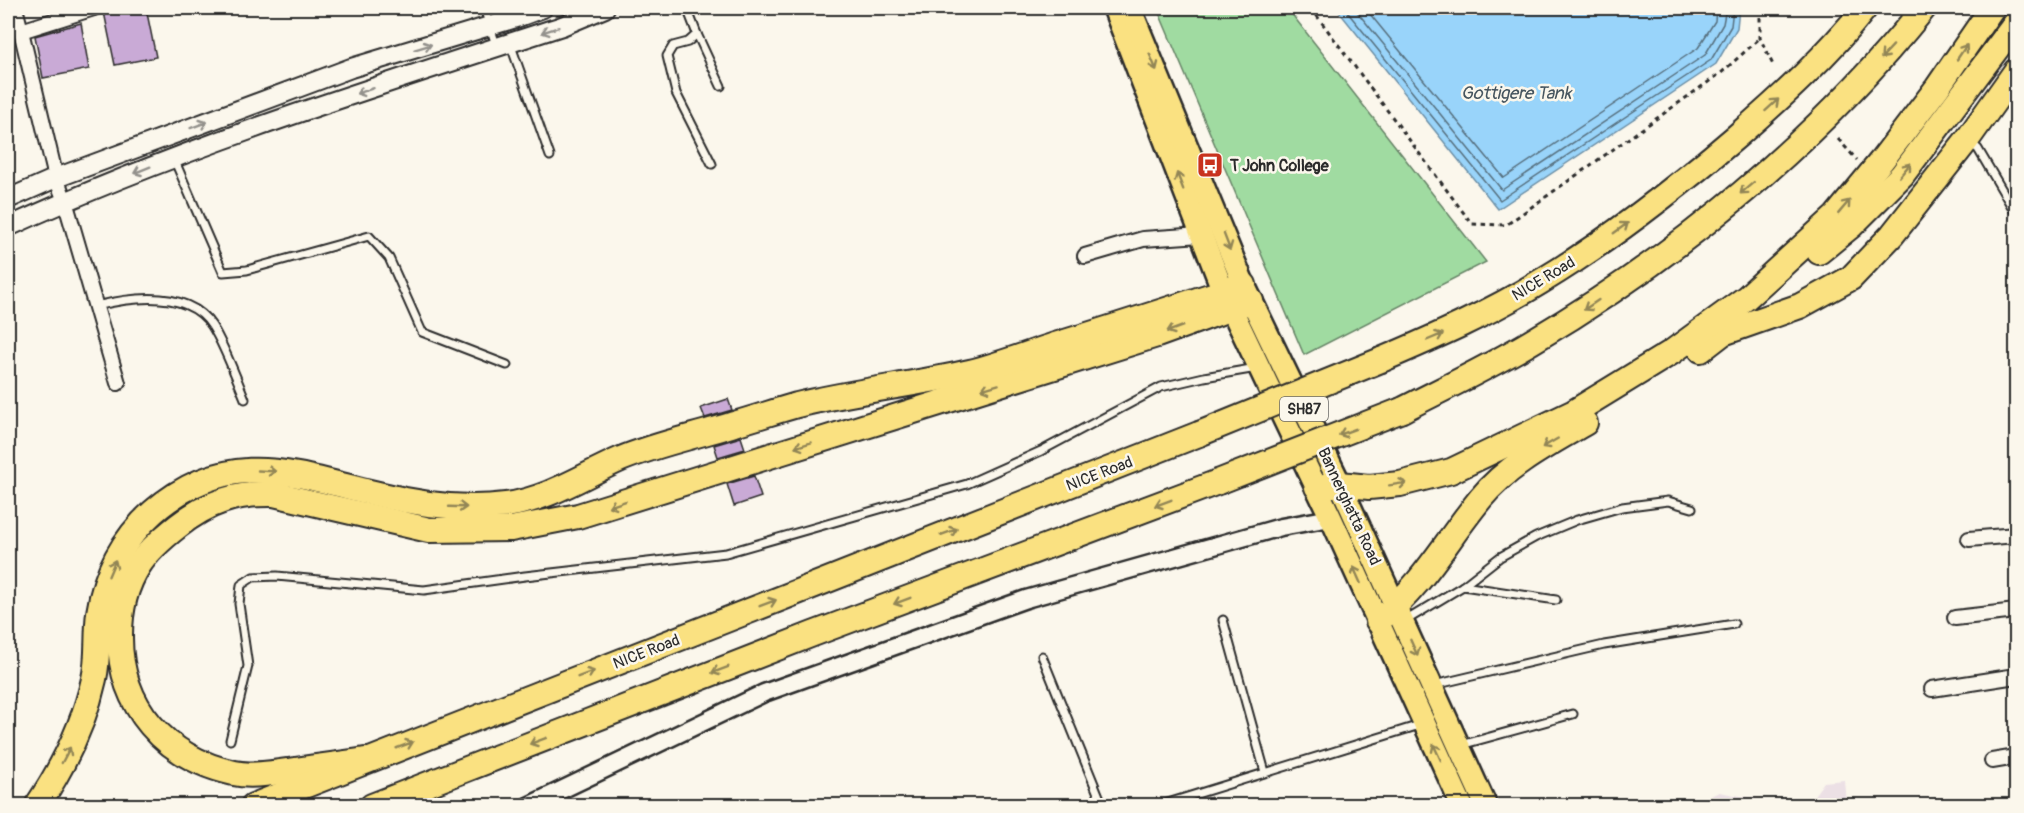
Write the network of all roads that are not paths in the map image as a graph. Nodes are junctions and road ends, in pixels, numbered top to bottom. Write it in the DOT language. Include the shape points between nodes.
graph roads {
  1 [pos="15,8"];
  2 [pos="94,8"];
  3 [pos="484,8"];
  4 [pos="543,8"];
  5 [pos="604,8"];
  6 [pos="687,8"];
  7 [pos="1114,8"];
  8 [pos="1131,8"];
  9 [pos="1865,8"];
  10 [pos="1924,8"];
  11 [pos="1992,8"];
  12 [pos="2016,23"];
  13 [pos="489,26"];
  14 [pos="21,31"];
  15 [pos="697,34"];
  16 [pos="503,45"];
  17 [pos="2016,71"];
  18 [pos="721,86"];
  19 [pos="1966,140"];
  20 [pos="550,156"];
  21 [pos="173,157"];
  22 [pos="712,164"];
  23 [pos="56,178"];
  24 [pos="8,199"];
  25 [pos="65,201"];
  26 [pos="2015,212"];
  27 [pos="8,226"];
  28 [pos="1201,235"];
  29 [pos="1085,256"];
  30 [pos="1237,297"];
  31 [pos="1746,298"];
  32 [pos="96,306"];
  33 [pos="1718,327"];
  34 [pos="507,365"];
  35 [pos="1259,368"];
  36 [pos="118,383"];
  37 [pos="245,399"];
  38 [pos="1328,485"];
  39 [pos="1692,508"];
  40 [pos="1331,518"];
  41 [pos="2016,535"];
  42 [pos="1969,539"];
  43 [pos="1463,586"];
  44 [pos="1556,600"];
  45 [pos="2016,611"];
  46 [pos="1392,616"];
  47 [pos="1955,618"];
  48 [pos="1223,620"];
  49 [pos="1734,624"];
  50 [pos="1042,656"];
  51 [pos="2016,676"];
  52 [pos="1431,686"];
  53 [pos="1932,689"];
  54 [pos="1574,714"];
  55 [pos="1446,717"];
  56 [pos="1424,723"];
  57 [pos="230,740"];
  58 [pos="1459,746"];
  59 [pos="2016,757"];
  60 [pos="365,760"];
  61 [pos="1992,761"];
  62 [pos="1265,772"];
  63 [pos="37,806"];
  64 [pos="253,806"];
  65 [pos="372,806"];
  66 [pos="528,806"];
  67 [pos="1103,806"];
  68 [pos="1158,806"];
  69 [pos="1462,806"];
  70 [pos="1486,806"];
  1 -- 14 [label="street"];
  2 -- 14 [label="street"];
  3 -- 13 [label="lane"];
  4 -- 13 [label="main road"];
  5 -- 16 [label="main road, one-way"];
  6 -- 15 [label="lane"];
  28 -- 7 [label="main road, Bannerghatta Road / SH87, one-way"];
  8 -- 30 [label="main road, Bannerghatta Road / SH87, one-way"];
  60 -- 9 [label="highway, NICE Road, one-way, bridge" via="1199,434 1448,332 1540,282 1670,192 1776,102"];
  10 -- 65 [label="highway, one-way, bridge" via="1828,116 1658,260 1529,343 1402,410"];
  31 -- 11 [label="highway, one-way" via="1836,216 1937,88"];
  31 -- 12 [label="highway, one-way" via="1801,266 1851,226 1902,175"];
  13 -- 16 [label="lane"];
  23 -- 13 [label="main road, one-way" via="351,68"];
  14 -- 23 [label="street"];
  15 -- 18 [label="lane"];
  15 -- 22 [label="lane" via="688,42 673,46 667,56 676,93"];
  16 -- 20 [label="lane"];
  16 -- 21 [label="main road, one-way"];
  17 -- 19 [label="highway"];
  19 -- 26 [label="lane" via="1978,149"];
  19 -- 33 [label="highway" via="1892,235 1851,278 1800,306"];
  21 -- 25 [label="main road, one-way"];
  21 -- 34 [label="lane" via="223,272 247,270 369,236 389,258 422,332"];
  23 -- 24 [label="main road"];
  23 -- 25 [label="street"];
  25 -- 27 [label="main road"];
  25 -- 32 [label="street"];
  28 -- 29 [label="street" via="1143,240"];
  28 -- 30 [label="main road, Bannerghatta Road / SH87"];
  30 -- 35 [label="main road, Bannerghatta Road / SH87"];
  30 -- 38 [label="main road, Bannerghatta Road / SH87"];
  30 -- 60 [label="highway, one-way" via="1135,342 558,520 511,529 429,530 274,494 253,493 219,502 171,531 139,564 122,605 120,623 122,667 138,709 150,726 185,755 237,774"];
  63 -- 30 [label="highway, one-way" via="71,746 87,705 95,676 99,616 110,571 120,551 146,520 193,485 217,475 267,470 297,473 429,504 509,505 539,497 625,457 767,414 972,371"];
  31 -- 33 [label="highway"];
  32 -- 36 [label="street"];
  32 -- 37 [label="lane" via="116,301 167,299 198,311 212,326"];
  38 -- 33 [label="highway, one-way" via="1400,484 1451,471 1574,412"];
  33 -- 46 [label="highway, one-way" via="1641,390 1505,474 1482,497"];
  35 -- 38 [label="main road, Bannerghatta Road / SH87"];
  35 -- 57 [label="lane" via="1161,387 967,484 726,553 424,591 253,577 241,585 239,604 248,666"];
  38 -- 40 [label="main road, Bannerghatta Road / SH87"];
  38 -- 46 [label="main road, Bannerghatta Road / SH87"];
  39 -- 43 [label="lane" via="1668,501 1622,507 1577,520 1500,557"];
  46 -- 40 [label="main road, Bannerghatta Road / SH87, one-way"];
  40 -- 66 [label="street" via="1281,527 1026,599 764,693"];
  41 -- 42 [label="street"];
  43 -- 44 [label="lane"];
  43 -- 46 [label="lane"];
  45 -- 47 [label="street"];
  46 -- 52 [label="main road, Bannerghatta Road / SH87, one-way"];
  46 -- 56 [label="main road, Bannerghatta Road / SH87"];
  48 -- 62 [label="lane"];
  49 -- 52 [label="lane" via="1604,645"];
  50 -- 67 [label="lane"];
  51 -- 53 [label="street"];
  52 -- 55 [label="main road, Bannerghatta Road / SH87"];
  54 -- 58 [label="lane"];
  55 -- 56 [label="lane"];
  55 -- 58 [label="main road, Bannerghatta Road / SH87"];
  56 -- 62 [label="lane"];
  69 -- 56 [label="main road, Bannerghatta Road / SH87, one-way"];
  58 -- 70 [label="main road, Bannerghatta Road / SH87"];
  59 -- 61 [label="street"];
  60 -- 64 [label="highway, NICE Road"];
  62 -- 68 [label="lane"];
}
